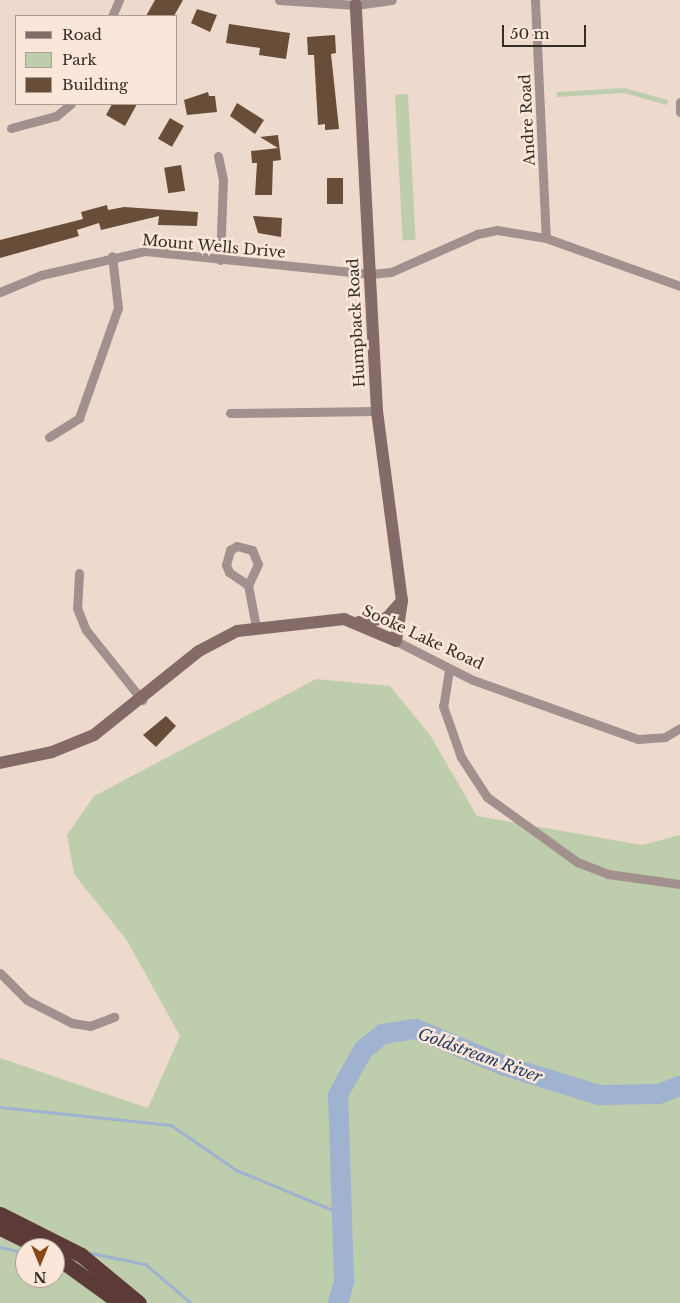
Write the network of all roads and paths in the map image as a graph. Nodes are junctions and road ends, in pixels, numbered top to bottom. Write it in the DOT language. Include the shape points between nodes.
graph roads {
  1 [pos="120,0"];
  2 [pos="279,0"];
  3 [pos="392,0"];
  4 [pos="535,0"];
  5 [pos="356,2"];
  6 [pos="112,15"];
  7 [pos="680,102"];
  8 [pos="70,105"];
  9 [pos="680,112"];
  10 [pos="11,128"];
  11 [pos="218,156"];
  12 [pos="546,238"];
  13 [pos="112,256"];
  14 [pos="220,260"];
  15 [pos="370,274"];
  16 [pos="680,286"];
  17 [pos="0,292"];
  18 [pos="377,411"];
  19 [pos="230,413"];
  20 [pos="49,437"];
  21 [pos="79,573"];
  22 [pos="248,585"];
  23 [pos="402,601"];
  24 [pos="356,622"];
  25 [pos="256,628"];
  26 [pos="396,641"];
  27 [pos="449,670"];
  28 [pos="142,700"];
  29 [pos="680,728"];
  30 [pos="0,763"];
  31 [pos="680,884"];
  32 [pos="0,973"];
  33 [pos="114,1017"];
  34 [pos="0,1214"];
  35 [pos="0,1228"];
  36 [pos="20,1238"];
  37 [pos="65,1263"];
  38 [pos="120,1303"];
  39 [pos="139,1303"];
  1 -- 6 [label="street"];
  2 -- 5 [label="street"];
  3 -- 5 [label="street"];
  4 -- 12 [label="street, Andre Road"];
  5 -- 15 [label="street, Humpback Road"];
  7 -- 9 [label="street"];
  8 -- 10 [label="street" via="56,116"];
  11 -- 14 [label="street" via="223,178"];
  12 -- 15 [label="street, Mount Wells Drive" via="497,230 477,234 391,272"];
  12 -- 16 [label="street, Mount Wells Drive"];
  13 -- 14 [label="street, Mount Wells Drive" via="145,251"];
  13 -- 17 [label="street, Mount Wells Drive" via="41,275"];
  13 -- 20 [label="street" via="118,308 79,418"];
  14 -- 15 [label="street, Mount Wells Drive"];
  15 -- 18 [label="street, Humpback Road"];
  18 -- 19 [label="street"];
  18 -- 23 [label="street, Humpback Road"];
  21 -- 28 [label="street" via="77,608 86,630"];
  22 -- 25 [label="street"];
  23 -- 24 [label="street" via="387,618"];
  23 -- 26 [label="street, Humpback Road"];
  24 -- 25 [label="street, Sooke Lake Road" via="327,618"];
  24 -- 26 [label="street, Sooke Lake Road"];
  25 -- 28 [label="street, Sooke Lake Road" via="237,631 199,651"];
  26 -- 27 [label="street, Sooke Lake Road"];
  27 -- 29 [label="street, Sooke Lake Road" via="638,739 665,736"];
  27 -- 31 [label="street" via="443,706 461,757 487,797 577,862 608,874"];
  28 -- 30 [label="street, Sooke Lake Road" via="94,734 52,752"];
  32 -- 33 [label="street" via="27,1000 72,1023 90,1026"];
  34 -- 39 [label="highway" via="81,1255"];
  35 -- 36 [label="highway"];
  37 -- 38 [label="highway"];
}
